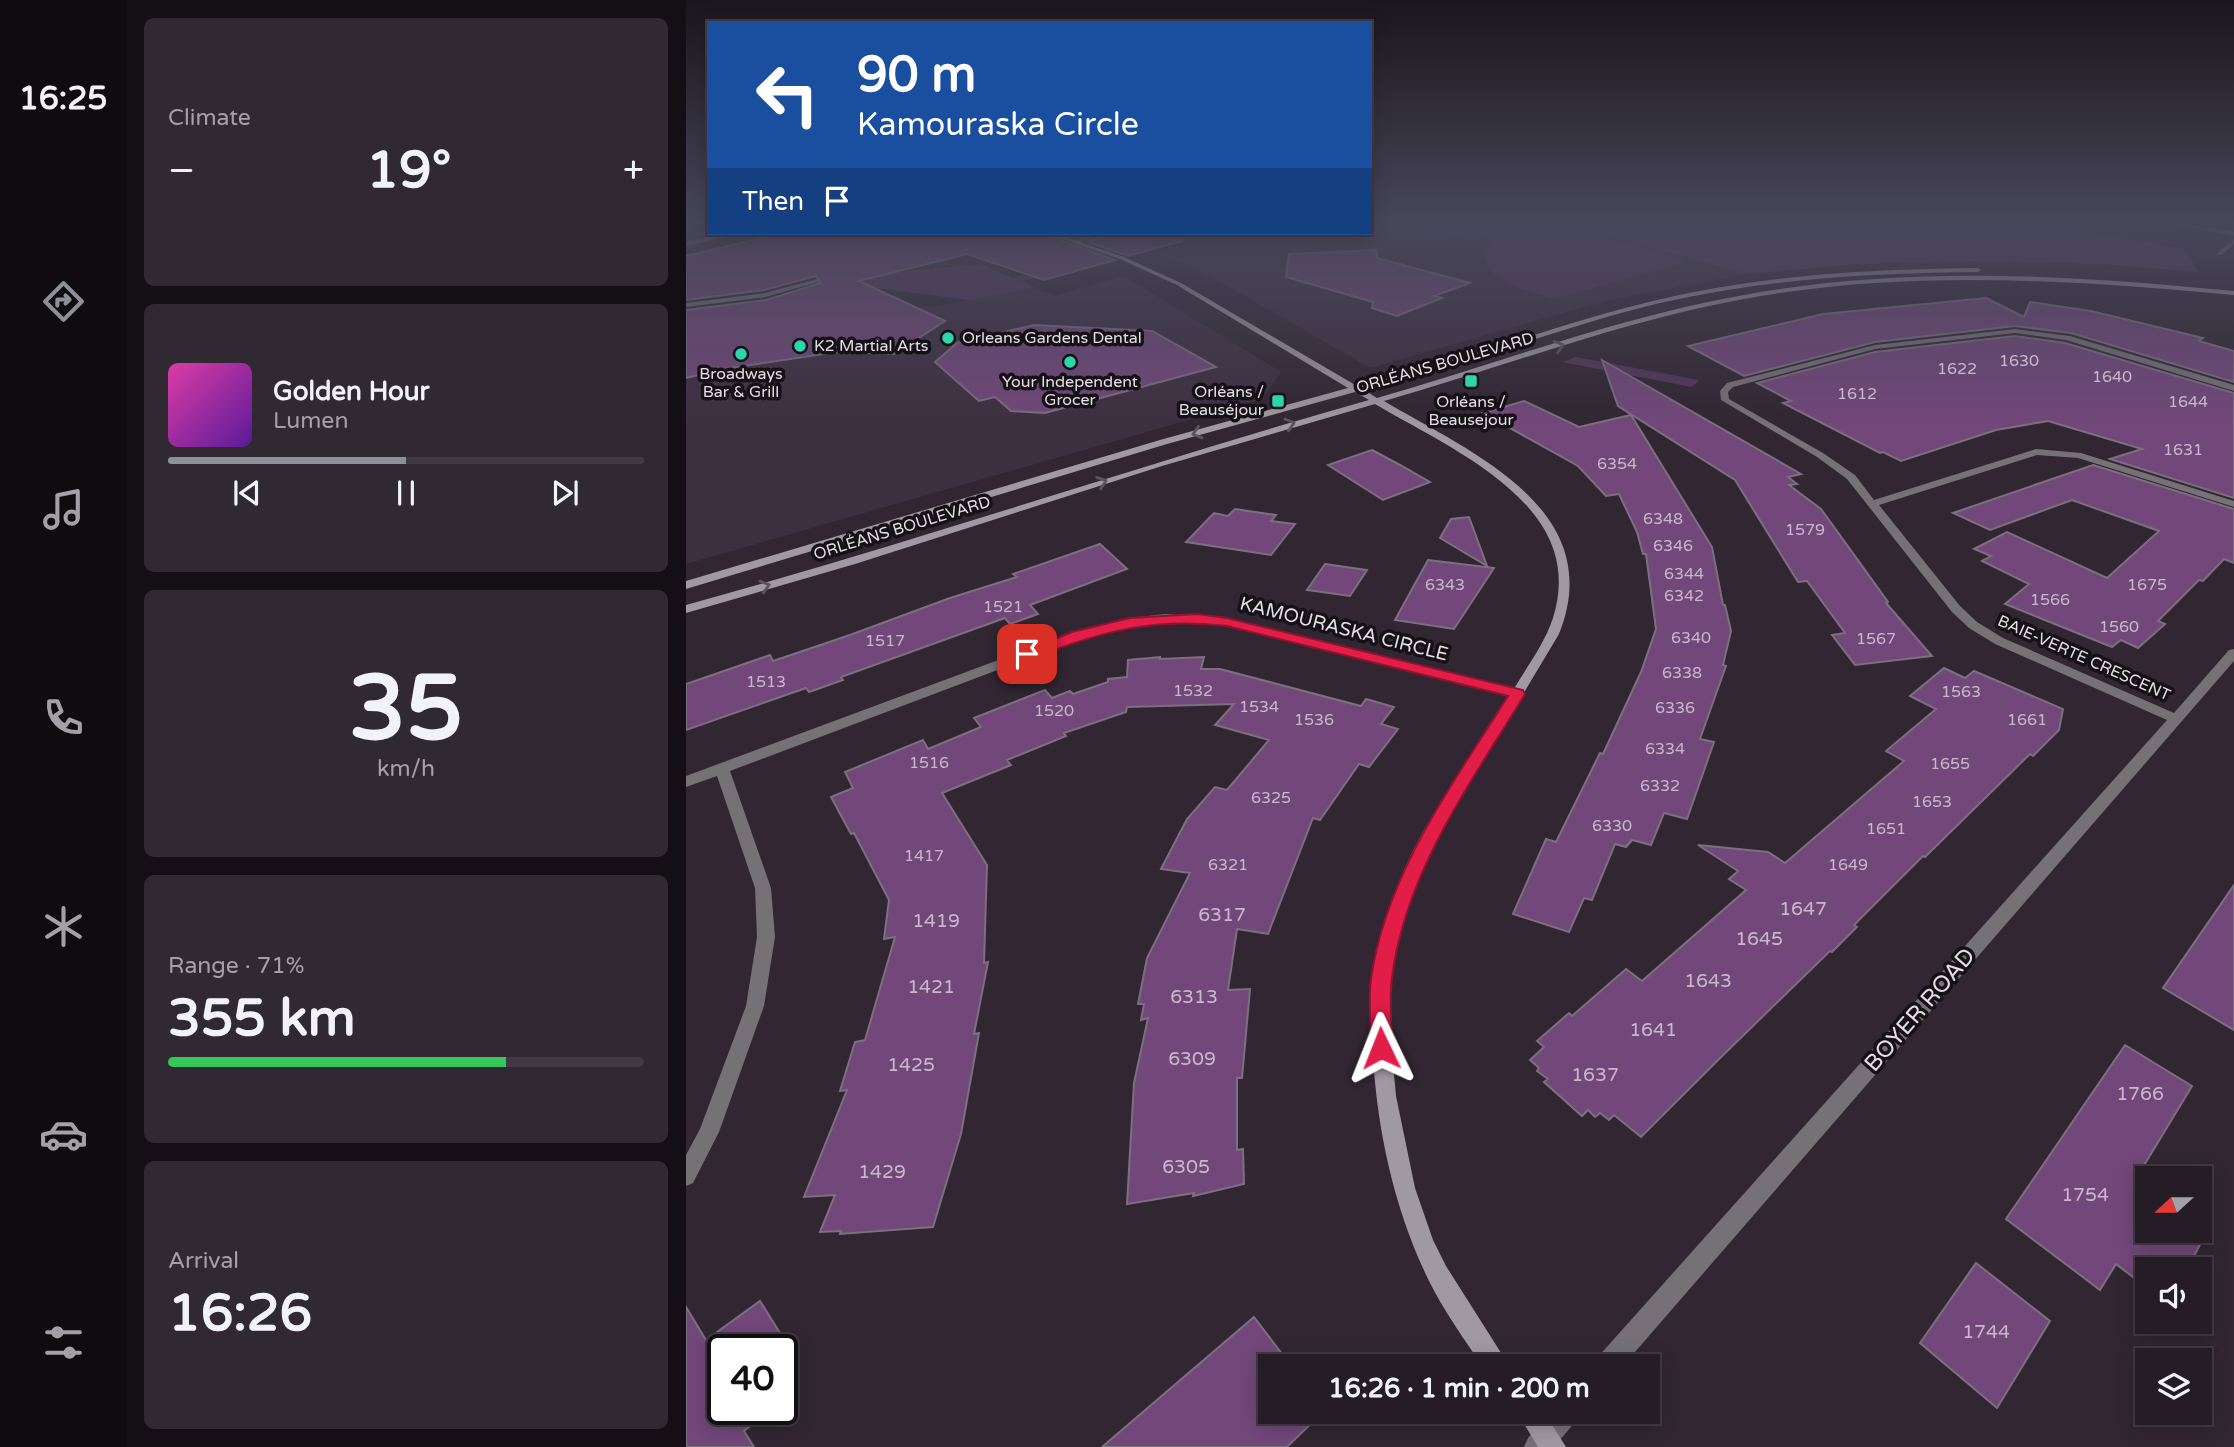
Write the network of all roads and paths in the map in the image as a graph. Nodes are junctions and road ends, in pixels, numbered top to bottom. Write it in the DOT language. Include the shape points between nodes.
graph roads {
  1 [pos="782,291"];
  2 [pos="1190,291"];
  3 [pos="1715,291"];
  4 [pos="1783,291"];
  5 [pos="2205,291"];
  6 [pos="2234,293"];
  7 [pos="686,305"];
  8 [pos="2234,388"];
  9 [pos="1357,389"];
  10 [pos="1376,400"];
  11 [pos="2234,504"];
  12 [pos="1871,505"];
  13 [pos="687,584"];
  14 [pos="699,606"];
  15 [pos="686,609"];
  16 [pos="2234,653"];
  17 [pos="1517,694"];
  18 [pos="2176,719"];
  19 [pos="722,769"];
  20 [pos="686,782"];
  21 [pos="686,1176"];
  22 [pos="1489,1354"];
  23 [pos="1617,1354"];
  24 [pos="1535,1424"];
  25 [pos="1559,1424"];
  26 [pos="1545,1444"];
  1 -- 7 [label="street"];
  2 -- 9 [label="main road"];
  3 -- 9 [label="main road, ORLÉANS BOULEVARD" via="1633,308"];
  10 -- 4 [label="main road, ORLÉANS BOULEVARD, one-way" via="1657,317"];
  5 -- 6 [label="main road, ORLÉANS BOULEVARD"];
  8 -- 12 [label="street, BAIE-VERTE CRESCENT" via="2067,338 2015,331 1875,347 1730,385 1724,391 1725,400 1836,465"];
  9 -- 10 [label="main road"];
  9 -- 13 [label="main road, ORLÉANS BOULEVARD, one-way"];
  14 -- 10 [label="main road, ORLÉANS BOULEVARD, one-way"];
  10 -- 17 [label="main road" via="1493,470 1525,495 1546,521 1560,552 1565,589 1550,638"];
  11 -- 12 [label="street" via="2078,455 2036,452"];
  12 -- 18 [label="street, BAIE-VERTE CRESCENT" via="1973,625"];
  13 -- 14 [label="main road"];
  14 -- 15 [label="main road, ORLÉANS BOULEVARD"];
  16 -- 18 [label="street, BOYER ROAD"];
  17 -- 19 [label="street, KAMOURASKA CIRCLE" via="1227,622 1165,618 1077,635"];
  17 -- 22 [label="main road" via="1413,867 1389,938 1381,979 1389,1123 1401,1177 1422,1238 1452,1300"];
  18 -- 23 [label="street, BOYER ROAD"];
  19 -- 20 [label="street, KAMOURASKA CIRCLE"];
  19 -- 21 [label="street" via="763,888 766,937 755,1006 709,1132"];
  24 -- 26 [label="main road"];
  25 -- 26 [label="street"];
}
